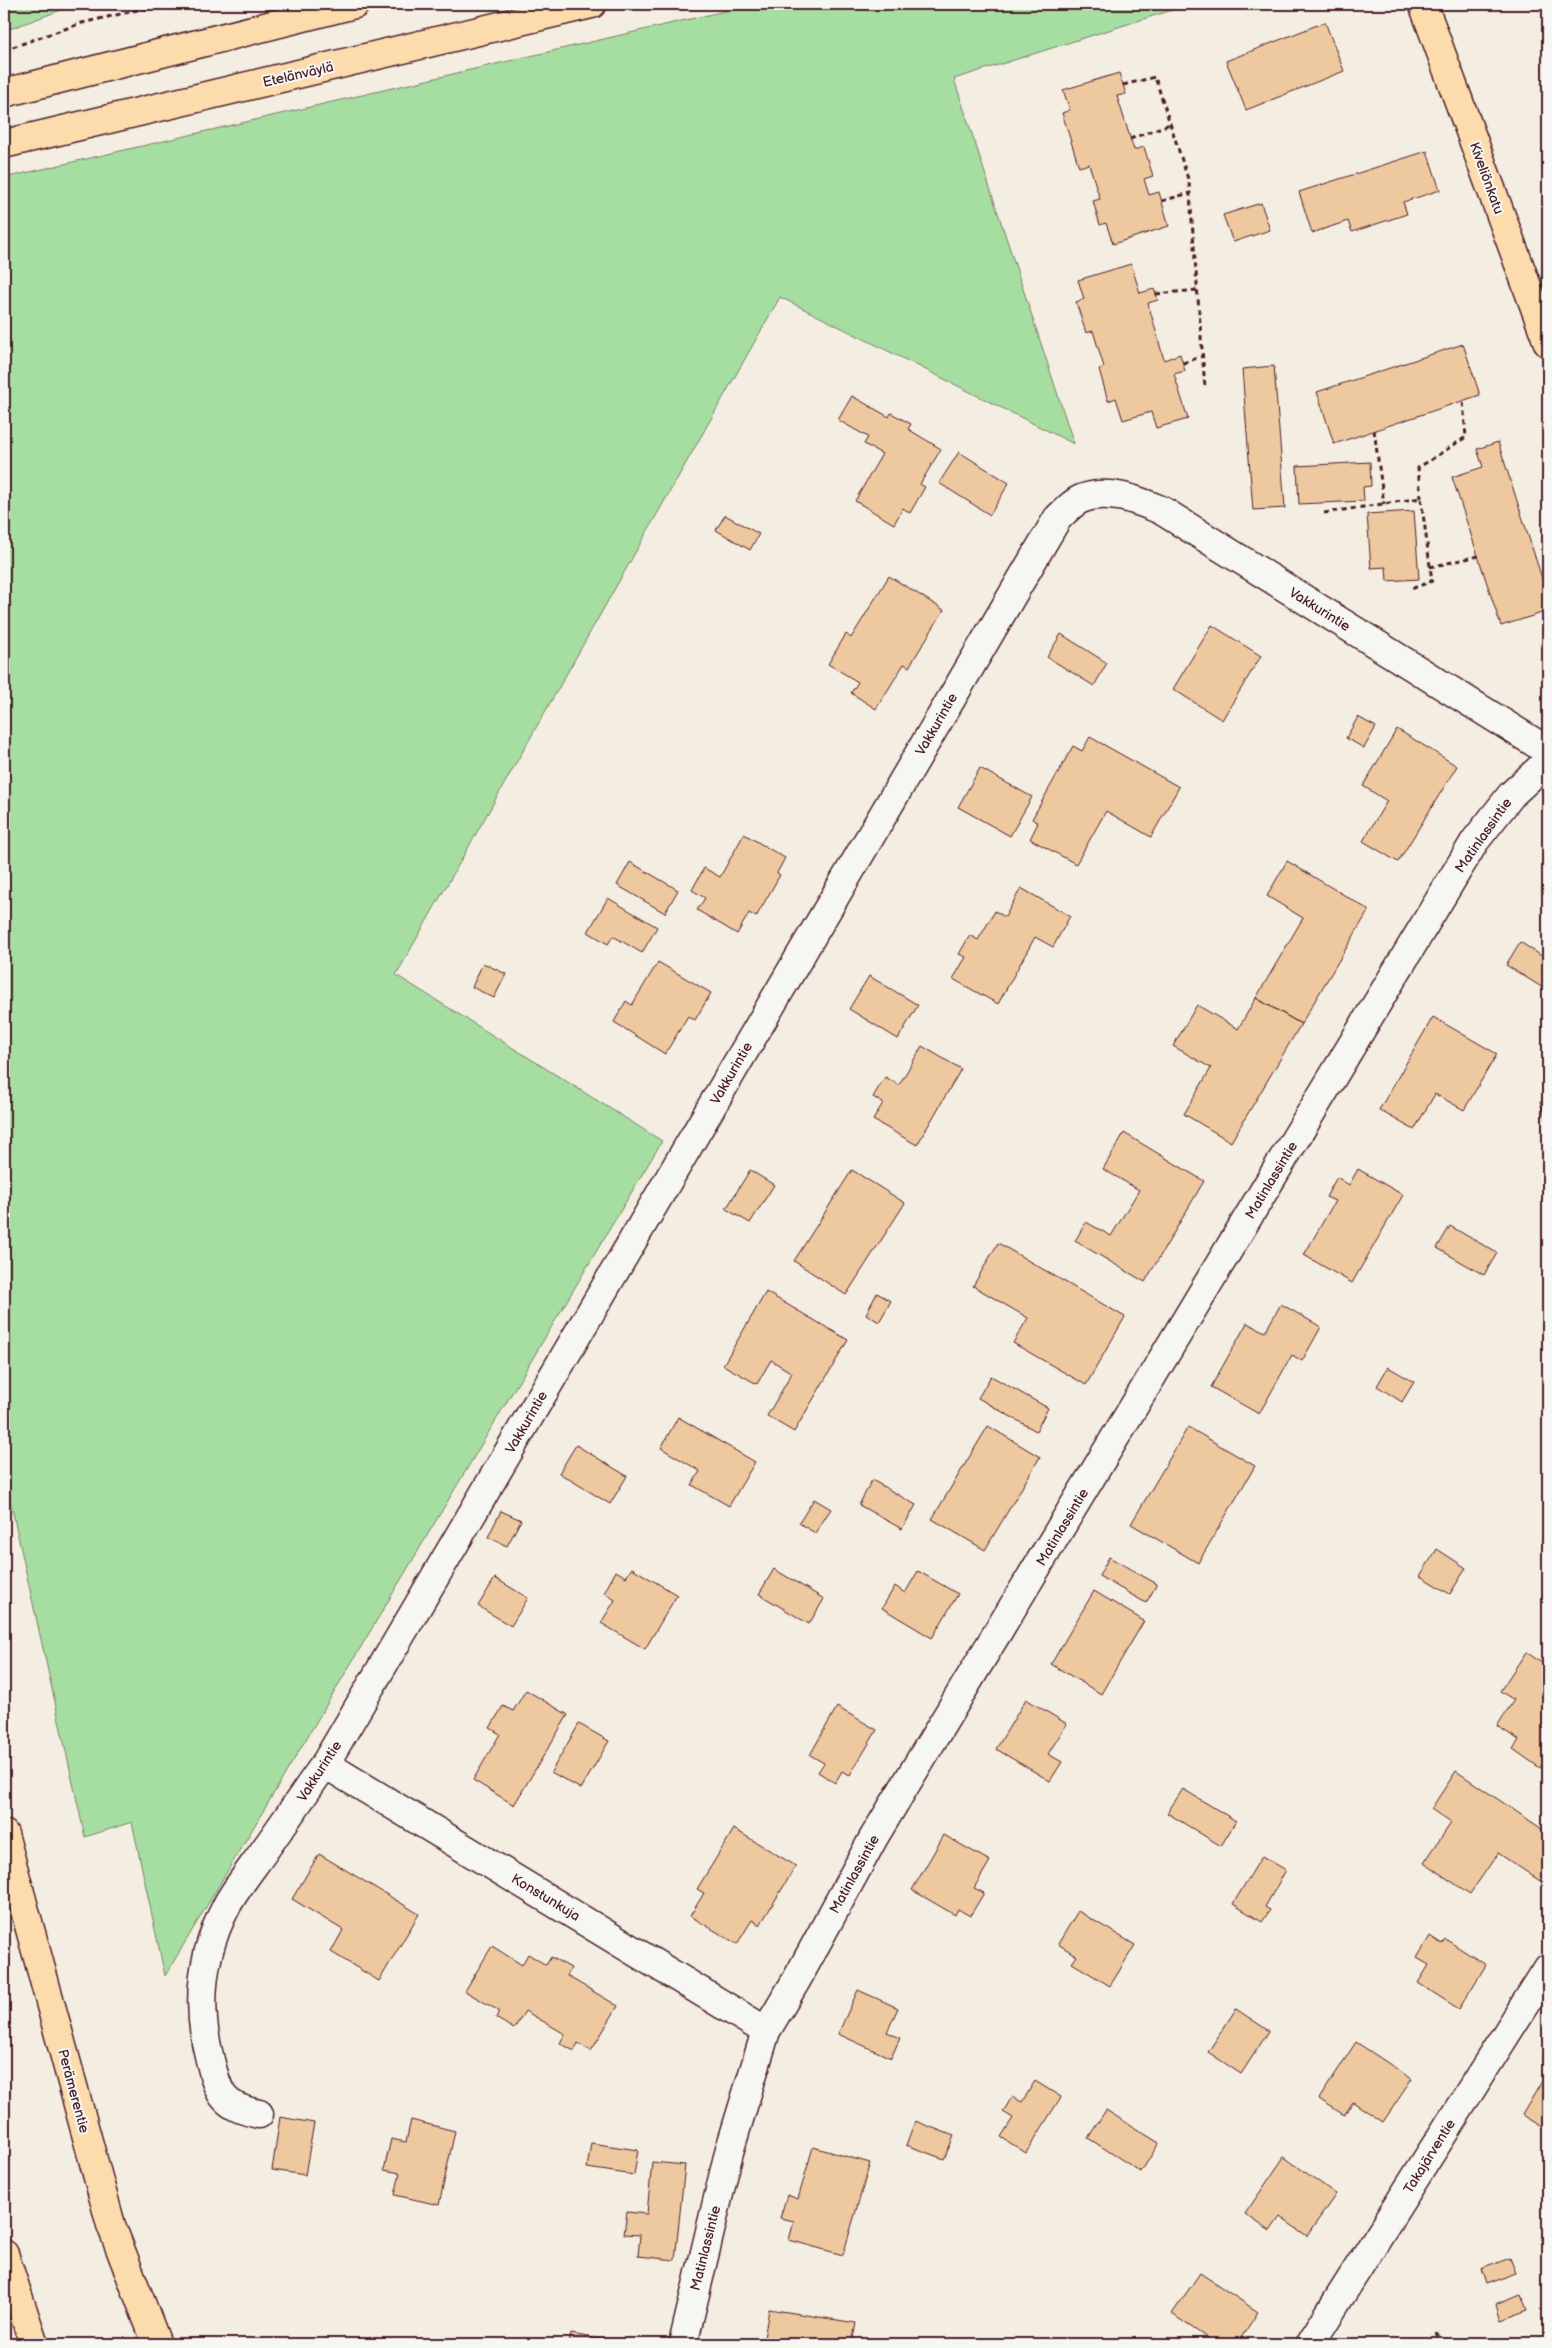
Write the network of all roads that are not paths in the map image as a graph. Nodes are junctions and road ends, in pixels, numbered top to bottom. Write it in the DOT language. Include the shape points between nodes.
graph roads {
  1 [pos="355,4"];
  2 [pos="592,4"];
  3 [pos="1421,7"];
  4 [pos="4,93"];
  5 [pos="4,144"];
  6 [pos="1548,343"];
  7 [pos="1548,751"];
  8 [pos="1548,761"];
  9 [pos="325,1764"];
  10 [pos="4,1834"];
  11 [pos="1548,1968"];
  12 [pos="766,2031"];
  13 [pos="259,2114"];
  14 [pos="4,2254"];
  15 [pos="34,2344"];
  16 [pos="157,2344"];
  17 [pos="683,2344"];
  18 [pos="1310,2344"];
  1 -- 4 [label="main road"];
  2 -- 5 [label="main road, Etelänväylä"];
  3 -- 6 [label="main road, Kiveliönkatu"];
  7 -- 9 [label="street, Vakkurintie" via="1161,510 1130,498 1111,495 1080,499 1068,508 1042,542"];
  8 -- 12 [label="street, Matinlassintie" via="1512,794 1475,841 874,1836"];
  9 -- 12 [label="street, Konstunkuja"];
  9 -- 13 [label="street, Vakkurintie" via="228,1904 215,1932 203,1982 203,2032 219,2091 233,2107"];
  10 -- 16 [label="main road, Perämerentie" via="111,2225"];
  11 -- 18 [label="street, Takajärventie"];
  12 -- 17 [label="street, Matinlassintie" via="729,2152"];
  14 -- 15 [label="main road"];
}
